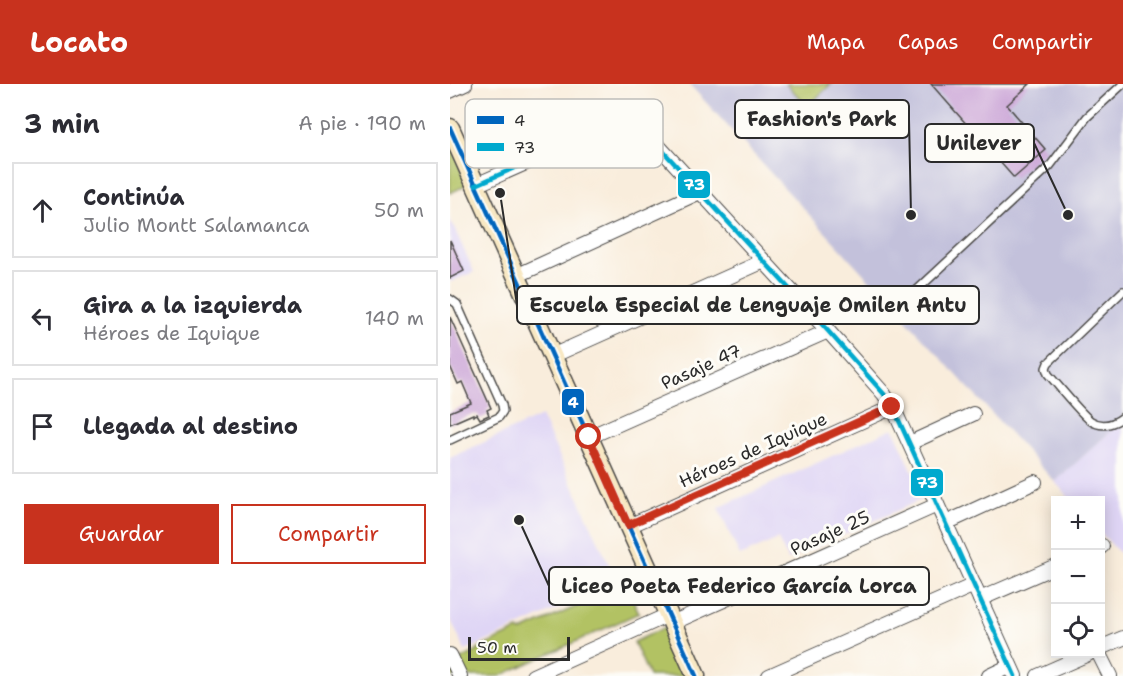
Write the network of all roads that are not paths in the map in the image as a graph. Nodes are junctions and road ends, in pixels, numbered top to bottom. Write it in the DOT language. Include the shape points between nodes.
graph roads {
  1 [pos="465,84"];
  2 [pos="1123,84"];
  3 [pos="450,91"];
  4 [pos="450,128"];
  5 [pos="663,152"];
  6 [pos="465,161"];
  7 [pos="468,168"];
  8 [pos="515,168"];
  9 [pos="476,185"];
  10 [pos="700,192"];
  11 [pos="764,261"];
  12 [pos="516,276"];
  13 [pos="1123,291"];
  14 [pos="450,299"];
  15 [pos="902,304"];
  16 [pos="828,331"];
  17 [pos="552,356"];
  18 [pos="892,407"];
  19 [pos="974,414"];
  20 [pos="1123,417"];
  21 [pos="589,437"];
  22 [pos="450,440"];
  23 [pos="910,443"];
  24 [pos="1035,482"];
  25 [pos="937,505"];
  26 [pos="946,523"];
  27 [pos="628,525"];
  28 [pos="1051,568"];
  29 [pos="974,585"];
  30 [pos="980,599"];
  31 [pos="670,619"];
  32 [pos="1123,638"];
  33 [pos="1105,646"];
  34 [pos="450,655"];
  35 [pos="1079,658"];
  36 [pos="1101,658"];
  37 [pos="555,671"];
  38 [pos="1013,671"];
  39 [pos="460,676"];
  40 [pos="533,676"];
  41 [pos="696,676"];
  42 [pos="769,676"];
  43 [pos="988,676"];
  44 [pos="1038,676"];
  45 [pos="1110,676"];
  1 -- 3 [label="street"];
  2 -- 15 [label="lane" via="1087,117 1050,166"];
  4 -- 6 [label="street"];
  5 -- 10 [label="street"];
  7 -- 9 [label="street"];
  8 -- 9 [label="street"];
  9 -- 12 [label="street"];
  10 -- 11 [label="street"];
  10 -- 12 [label="street"];
  11 -- 16 [label="street"];
  11 -- 17 [label="street"];
  12 -- 17 [label="street"];
  13 -- 20 [label="lane" via="1046,368 1091,421 1102,425"];
  14 -- 22 [label="lane" via="457,304 503,411 500,417"];
  16 -- 18 [label="street"];
  16 -- 21 [label="street, Pasaje 47"];
  17 -- 21 [label="street"];
  18 -- 23 [label="street"];
  18 -- 27 [label="street, Héroes de Iquique"];
  19 -- 23 [label="street"];
  21 -- 27 [label="street"];
  23 -- 25 [label="street"];
  24 -- 26 [label="street"];
  25 -- 26 [label="street"];
  25 -- 31 [label="street, Pasaje 25"];
  26 -- 29 [label="street"];
  27 -- 31 [label="street"];
  28 -- 30 [label="street"];
  29 -- 30 [label="street"];
  29 -- 42 [label="street"];
  30 -- 38 [label="street"];
  31 -- 37 [label="street"];
  31 -- 41 [label="street"];
  32 -- 33 [label="street"];
  34 -- 39 [label="street"];
  35 -- 44 [label="street"];
  36 -- 45 [label="street"];
  37 -- 40 [label="street"];
  38 -- 43 [label="street"];
}
